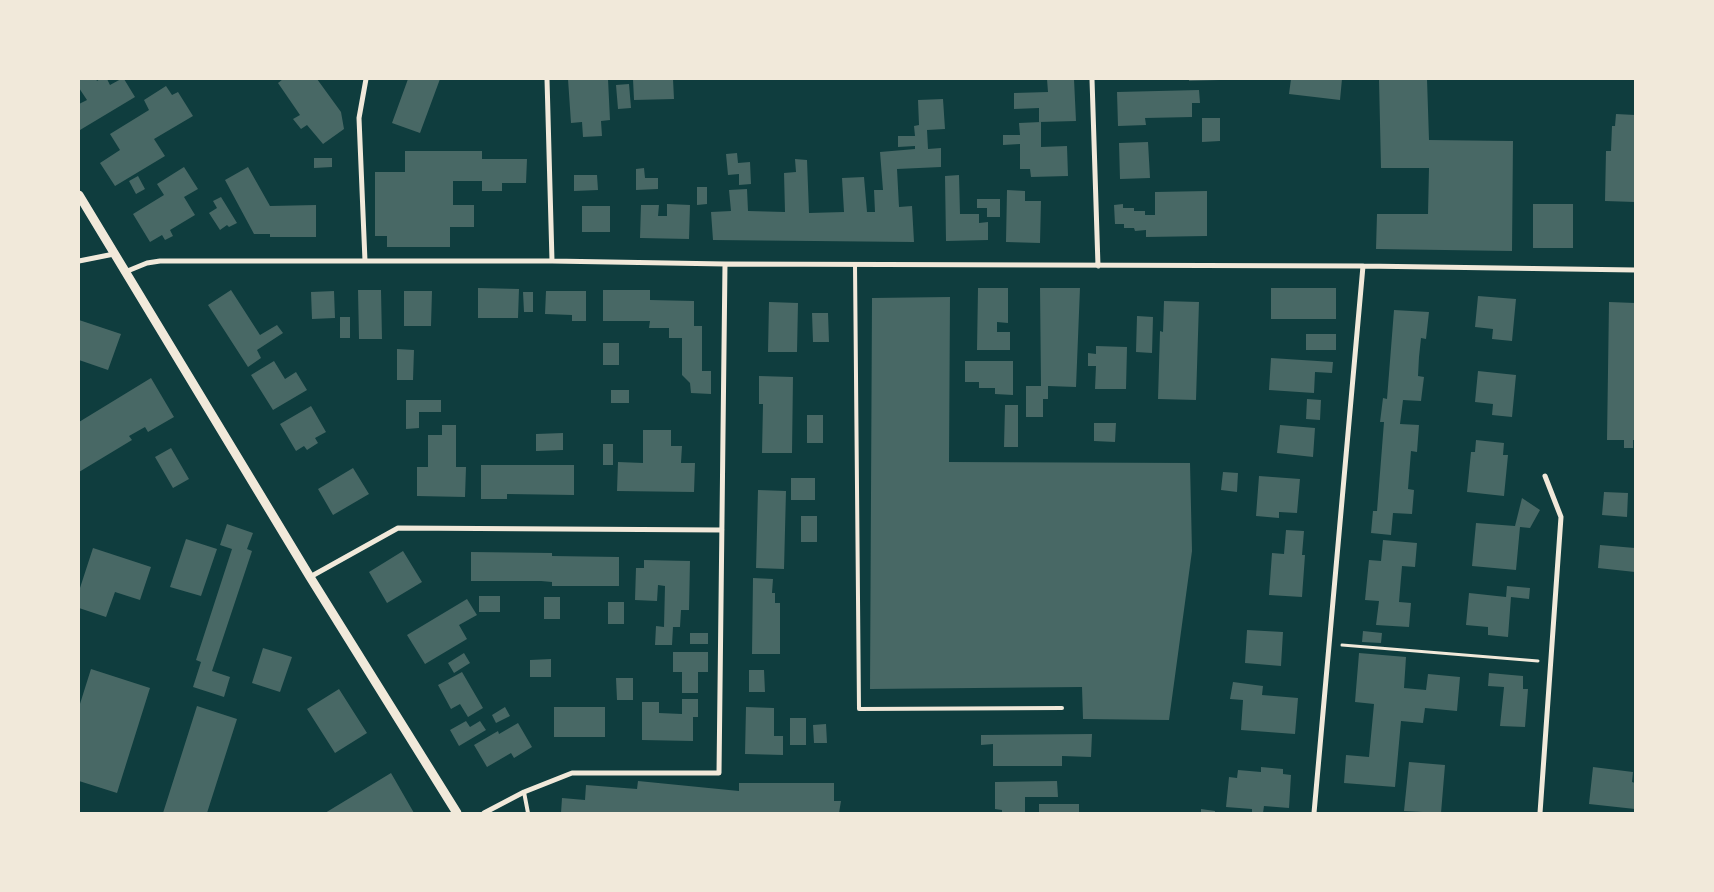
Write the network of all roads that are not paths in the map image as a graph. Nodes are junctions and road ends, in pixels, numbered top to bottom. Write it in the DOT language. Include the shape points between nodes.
graph roads {
  1 [pos="366,79"];
  2 [pos="547,79"];
  3 [pos="1092,79"];
  4 [pos="79,195"];
  5 [pos="114,254"];
  6 [pos="79,261"];
  7 [pos="365,261"];
  8 [pos="552,261"];
  9 [pos="725,264"];
  10 [pos="855,265"];
  11 [pos="1098,266"];
  12 [pos="1363,266"];
  13 [pos="1635,270"];
  14 [pos="125,272"];
  15 [pos="1545,476"];
  16 [pos="722,530"];
  17 [pos="310,577"];
  18 [pos="1062,708"];
  19 [pos="524,792"];
  20 [pos="457,813"];
  21 [pos="484,813"];
  22 [pos="528,813"];
  23 [pos="1314,813"];
  24 [pos="1540,813"];
  1 -- 7 [label="street" via="359,118"];
  2 -- 8 [label="street"];
  3 -- 11 [label="street"];
  4 -- 5 [label="street"];
  5 -- 6 [label="street"];
  5 -- 14 [label="street"];
  7 -- 8 [label="street"];
  7 -- 14 [label="street" via="160,261"];
  8 -- 9 [label="street"];
  9 -- 10 [label="street"];
  9 -- 16 [label="street"];
  10 -- 11 [label="street"];
  10 -- 18 [label="lane" via="859,709"];
  11 -- 12 [label="street"];
  12 -- 13 [label="street"];
  12 -- 23 [label="street"];
  14 -- 17 [label="street"];
  15 -- 24 [label="street" via="1561,517"];
  16 -- 17 [label="street" via="398,528"];
  16 -- 19 [label="street" via="719,773 572,773"];
  17 -- 20 [label="street"];
  19 -- 21 [label="street"];
  19 -- 22 [label="lane"];
}
